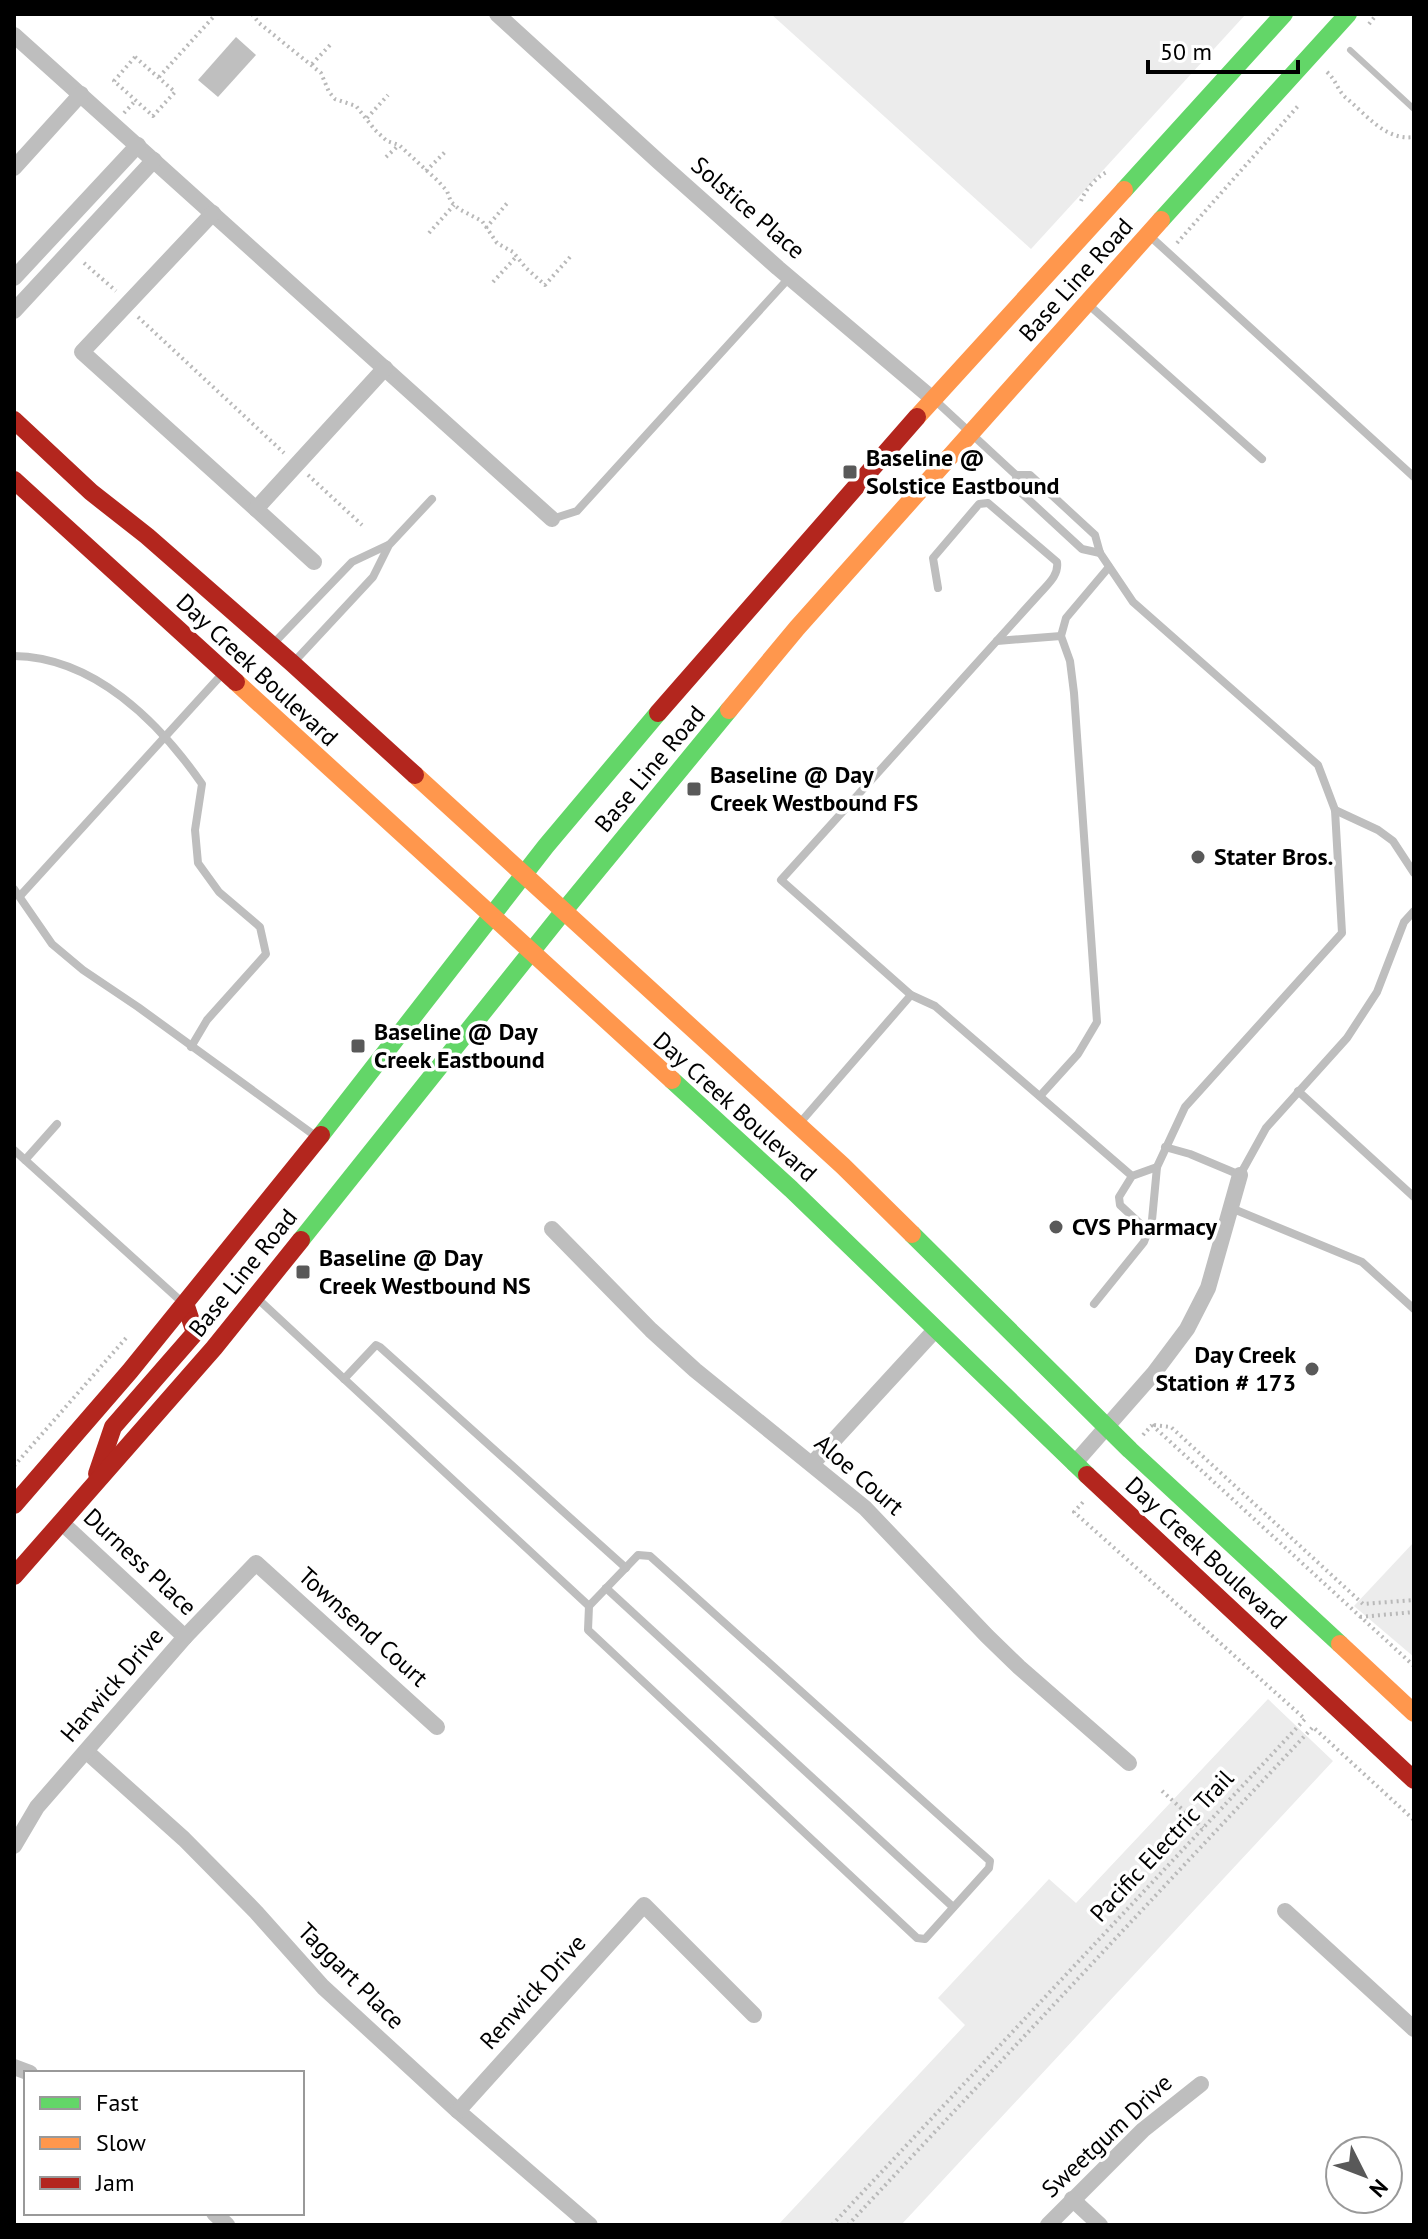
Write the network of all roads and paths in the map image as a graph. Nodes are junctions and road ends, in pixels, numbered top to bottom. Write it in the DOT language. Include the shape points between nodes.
graph roads {
  1 [pos="216,14"];
  2 [pos="252,14"];
  3 [pos="497,14"];
  4 [pos="1284,14"];
  5 [pos="1348,14"];
  6 [pos="1377,14"];
  7 [pos="1367,25"];
  8 [pos="14,35"];
  9 [pos="332,43"];
  10 [pos="311,65"];
  11 [pos="1326,73"];
  12 [pos="159,77"];
  13 [pos="81,94"];
  14 [pos="388,95"];
  15 [pos="339,101"];
  16 [pos="329,102"];
  17 [pos="1299,105"];
  18 [pos="367,118"];
  19 [pos="1414,137"];
  20 [pos="138,145"];
  21 [pos="399,145"];
  22 [pos="447,150"];
  23 [pos="386,157"];
  24 [pos="154,160"];
  25 [pos="14,168"];
  26 [pos="426,171"];
  27 [pos="509,201"];
  28 [pos="454,205"];
  29 [pos="213,213"];
  30 [pos="486,228"];
  31 [pos="429,233"];
  32 [pos="1148,235"];
  33 [pos="1168,253"];
  34 [pos="517,256"];
  35 [pos="570,257"];
  36 [pos="82,261"];
  37 [pos="790,277"];
  38 [pos="14,278"];
  39 [pos="493,282"];
  40 [pos="1086,303"];
  41 [pos="127,304"];
  42 [pos="14,311"];
  43 [pos="385,368"];
  44 [pos="934,400"];
  45 [pos="14,420"];
  46 [pos="971,434"];
  47 [pos="1262,459"];
  48 [pos="296,464"];
  49 [pos="1016,475"];
  50 [pos="1414,477"];
  51 [pos="14,480"];
  52 [pos="432,499"];
  53 [pos="256,509"];
  54 [pos="552,519"];
  55 [pos="362,525"];
  56 [pos="389,545"];
  57 [pos="1100,553"];
  58 [pos="314,562"];
  59 [pos="1109,567"];
  60 [pos="938,588"];
  61 [pos="1061,636"];
  62 [pos="996,641"];
  63 [pos="272,646"];
  64 [pos="14,656"];
  65 [pos="292,663"];
  66 [pos="224,672"];
  67 [pos="165,738"];
  68 [pos="1335,810"];
  69 [pos="1414,873"];
  70 [pos="523,876"];
  71 [pos="17,892"];
  72 [pos="1414,911"];
  73 [pos="563,912"];
  74 [pos="492,918"];
  75 [pos="531,953"];
  76 [pos="911,995"];
  77 [pos="191,1047"];
  78 [pos="1298,1091"];
  79 [pos="1040,1096"];
  80 [pos="57,1124"];
  81 [pos="798,1125"];
  82 [pos="318,1138"];
  83 [pos="1165,1147"];
  84 [pos="14,1150"];
  85 [pos="25,1160"];
  86 [pos="1157,1167"];
  87 [pos="1240,1175"];
  88 [pos="1132,1176"];
  89 [pos="1414,1197"];
  90 [pos="1231,1208"];
  91 [pos="552,1229"];
  92 [pos="1148,1231"];
  93 [pos="255,1297"];
  94 [pos="1094,1304"];
  95 [pos="186,1306"];
  96 [pos="1414,1309"];
  97 [pos="936,1329"];
  98 [pos="128,1336"];
  99 [pos="344,1379"];
  100 [pos="1106,1428"];
  101 [pos="812,1464"];
  102 [pos="1074,1464"];
  103 [pos="14,1466"];
  104 [pos="91,1489"];
  105 [pos="14,1505"];
  106 [pos="1074,1512"];
  107 [pos="62,1523"];
  108 [pos="256,1563"];
  109 [pos="626,1568"];
  110 [pos="14,1576"];
  111 [pos="606,1588"];
  112 [pos="1414,1600"];
  113 [pos="589,1606"];
  114 [pos="1414,1612"];
  115 [pos="1360,1617"];
  116 [pos="185,1637"];
  117 [pos="1414,1666"];
  118 [pos="1414,1713"];
  119 [pos="437,1727"];
  120 [pos="87,1752"];
  121 [pos="1129,1763"];
  122 [pos="1414,1780"];
  123 [pos="1162,1791"];
  124 [pos="1414,1820"];
  125 [pos="1203,1828"];
  126 [pos="14,1846"];
  127 [pos="953,1907"];
  128 [pos="1285,1911"];
  129 [pos="754,2015"];
  130 [pos="1414,2029"];
  131 [pos="1201,2084"];
  132 [pos="458,2111"];
  133 [pos="1072,2199"];
  134 [pos="590,2225"];
  135 [pos="832,2225"];
  136 [pos="848,2225"];
  137 [pos="1048,2225"];
  138 [pos="1100,2225"];
  1 -- 12 [label="path"];
  2 -- 10 [label="path"];
  3 -- 37 [label="street, Solstice Place"];
  4 -- 44 [label="main road, Base Line Road"];
  5 -- 32 [label="main road, Base Line Road"];
  6 -- 7 [label="path"];
  8 -- 13 [label="street"];
  9 -- 10 [label="path"];
  10 -- 15 [label="path"];
  11 -- 19 [label="path" via="1336,79 1345,97 1392,136"];
  12 -- 12 [label="path" via="175,92 153,116 114,81 135,57"];
  13 -- 20 [label="street"];
  13 -- 25 [label="street"];
  14 -- 18 [label="path"];
  15 -- 16 [label="path"];
  15 -- 18 [label="path" via="356,106"];
  17 -- 33 [label="path"];
  18 -- 21 [label="path" via="387,141"];
  20 -- 24 [label="street"];
  20 -- 38 [label="street"];
  21 -- 23 [label="path"];
  21 -- 26 [label="path"];
  22 -- 26 [label="path"];
  24 -- 29 [label="street"];
  24 -- 42 [label="street"];
  26 -- 28 [label="path"];
  27 -- 30 [label="path"];
  28 -- 30 [label="path"];
  28 -- 31 [label="path"];
  29 -- 41 [label="street"];
  29 -- 43 [label="street"];
  30 -- 34 [label="path"];
  32 -- 33 [label="lane"];
  32 -- 40 [label="main road, Base Line Road"];
  33 -- 50 [label="lane"];
  34 -- 35 [label="path" via="545,285"];
  34 -- 39 [label="path"];
  36 -- 41 [label="path"];
  37 -- 44 [label="street, Solstice Place"];
  37 -- 54 [label="lane" via="577,511"];
  40 -- 46 [label="main road, Base Line Road"];
  40 -- 47 [label="lane"];
  41 -- 48 [label="path"];
  41 -- 53 [label="street" via="82,352"];
  43 -- 48 [label="street"];
  43 -- 54 [label="street"];
  44 -- 46 [label="lane, Solstice Place"];
  44 -- 70 [label="main road, Base Line Road" via="733,626"];
  45 -- 63 [label="main road, Day Creek Boulevard"];
  46 -- 49 [label="lane, Solstice Place"];
  46 -- 73 [label="main road, Base Line Road" via="797,628"];
  48 -- 53 [label="street"];
  48 -- 55 [label="path"];
  49 -- 57 [label="lane" via="1017,489 1082,549"];
  49 -- 57 [label="lane" via="1030,475 1052,495 1095,535"];
  51 -- 66 [label="main road, Day Creek Boulevard"];
  52 -- 56 [label="lane"];
  53 -- 58 [label="street"];
  56 -- 63 [label="lane" via="352,562"];
  56 -- 65 [label="lane" via="373,577"];
  57 -- 59 [label="lane"];
  59 -- 61 [label="lane" via="1066,618"];
  59 -- 68 [label="lane" via="1133,602 1318,765"];
  60 -- 62 [label="lane" via="933,558 979,504 988,503 1050,554 1057,562 1056,574"];
  61 -- 62 [label="lane"];
  61 -- 79 [label="lane" via="1074,693 1097,1022 1078,1054"];
  62 -- 76 [label="lane" via="781,880"];
  63 -- 65 [label="main road, Day Creek Boulevard"];
  64 -- 67 [label="lane" via="37,657 82,673 132,703"];
  65 -- 70 [label="main road, Day Creek Boulevard"];
  66 -- 67 [label="lane"];
  66 -- 74 [label="main road, Day Creek Boulevard"];
  67 -- 71 [label="lane"];
  67 -- 77 [label="lane" via="202,784 195,830 198,863 219,892 260,927 266,954 207,1020"];
  68 -- 69 [label="lane" via="1393,841"];
  68 -- 83 [label="lane" via="1342,933 1185,1107"];
  70 -- 73 [label="main road, Day Creek Boulevard"];
  70 -- 74 [label="main road, Base Line Road"];
  71 -- 77 [label="lane" via="52,944"];
  72 -- 78 [label="lane" via="1404,922 1377,992 1347,1038"];
  73 -- 75 [label="main road, Base Line Road"];
  73 -- 81 [label="main road, Day Creek Boulevard"];
  74 -- 75 [label="main road, Day Creek Boulevard"];
  74 -- 82 [label="main road, Base Line Road"];
  75 -- 93 [label="main road, Base Line Road"];
  75 -- 97 [label="main road, Day Creek Boulevard"];
  76 -- 79 [label="lane" via="935,1006"];
  76 -- 81 [label="lane"];
  77 -- 82 [label="lane"];
  78 -- 87 [label="lane" via="1266,1128"];
  78 -- 89 [label="lane"];
  79 -- 88 [label="lane"];
  80 -- 85 [label="lane"];
  81 -- 100 [label="main road, Day Creek Boulevard"];
  82 -- 95 [label="main road, Base Line Road"];
  83 -- 86 [label="lane"];
  83 -- 87 [label="lane"];
  84 -- 85 [label="lane"];
  85 -- 95 [label="lane"];
  86 -- 88 [label="lane"];
  86 -- 92 [label="lane"];
  87 -- 90 [label="street"];
  88 -- 92 [label="lane" via="1120,1205"];
  90 -- 96 [label="lane" via="1362,1262"];
  90 -- 100 [label="street" via="1200,1305 1174,1348"];
  91 -- 101 [label="street, Aloe Court" via="695,1370"];
  92 -- 94 [label="lane"];
  93 -- 99 [label="lane"];
  93 -- 104 [label="main road, Base Line Road"];
  95 -- 104 [label="main road" via="195,1333 113,1427"];
  95 -- 105 [label="main road, Base Line Road"];
  97 -- 101 [label="street"];
  97 -- 102 [label="main road, Day Creek Boulevard"];
  98 -- 103 [label="path"];
  99 -- 109 [label="lane" via="376,1345 380,1347"];
  99 -- 113 [label="lane"];
  100 -- 102 [label="street"];
  100 -- 118 [label="main road, Day Creek Boulevard"];
  101 -- 121 [label="street, Aloe Court" via="865,1508 1019,1667"];
  102 -- 122 [label="main road, Day Creek Boulevard"];
  104 -- 107 [label="main road, Base Line Road"];
  106 -- 125 [label="path, Pacific Electric Trail" via="1305,1719"];
  107 -- 110 [label="main road, Base Line Road"];
  107 -- 116 [label="street, Durness Place"];
  108 -- 116 [label="street, Harwick Drive"];
  108 -- 119 [label="street, Townsend Court"];
  109 -- 111 [label="lane"];
  109 -- 127 [label="lane" via="638,1555 650,1556 990,1861"];
  111 -- 113 [label="lane"];
  111 -- 127 [label="lane"];
  112 -- 115 [label="path" via="1363,1604 1171,1427 1152,1425"];
  113 -- 127 [label="lane" via="588,1630 917,1938 925,1939"];
  114 -- 115 [label="path"];
  115 -- 117 [label="path"];
  116 -- 120 [label="street, Harwick Drive"];
  120 -- 126 [label="street, Harwick Drive" via="37,1807"];
  120 -- 132 [label="street, Taggart Place" via="184,1839 323,1987"];
  123 -- 125 [label="path"];
  124 -- 136 [label="path, Pacific Electric Trail" via="1313,1727"];
  125 -- 135 [label="path, Pacific Electric Trail"];
  128 -- 130 [label="street"];
  129 -- 132 [label="street, Renwick Drive" via="644,1905"];
  131 -- 133 [label="street, Sweetgum Drive" via="1143,2130"];
  132 -- 134 [label="street, Taggart Place"];
  133 -- 137 [label="street, Sweetgum Drive"];
  133 -- 138 [label="street"];
}
